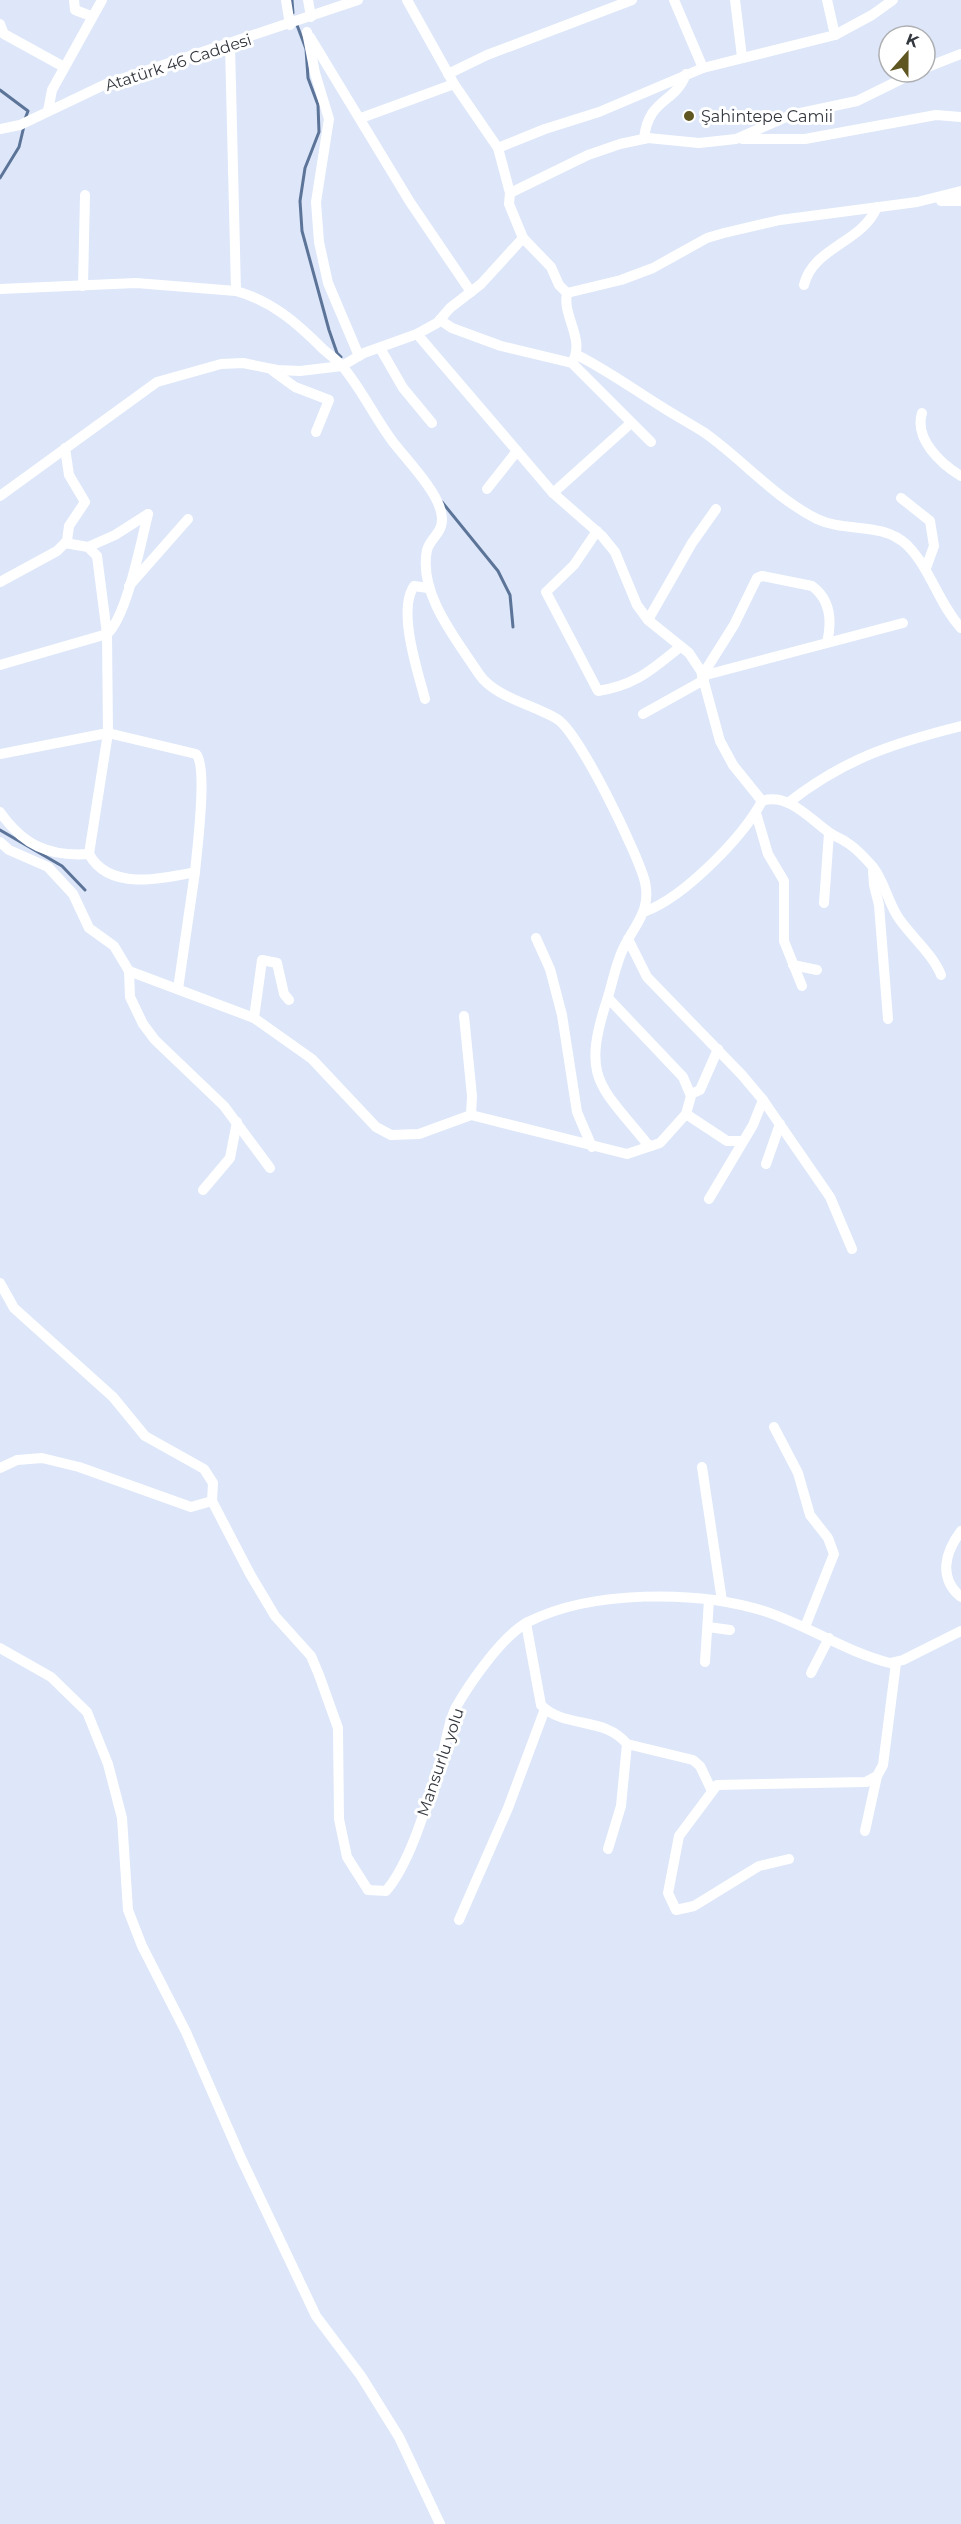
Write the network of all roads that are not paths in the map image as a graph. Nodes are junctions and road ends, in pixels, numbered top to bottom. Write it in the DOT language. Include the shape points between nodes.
graph roads {
  1 [pos="74,0"];
  2 [pos="102,0"];
  3 [pos="286,0"];
  4 [pos="308,0"];
  5 [pos="358,0"];
  6 [pos="406,0"];
  7 [pos="632,0"];
  8 [pos="674,0"];
  9 [pos="735,0"];
  10 [pos="827,0"];
  11 [pos="893,0"];
  12 [pos="92,16"];
  13 [pos="300,21"];
  14 [pos="0,24"];
  15 [pos="307,32"];
  16 [pos="835,35"];
  17 [pos="231,45"];
  18 [pos="961,54"];
  19 [pos="742,57"];
  20 [pos="937,63"];
  21 [pos="64,67"];
  22 [pos="703,68"];
  23 [pos="686,74"];
  24 [pos="451,79"];
  25 [pos="892,84"];
  26 [pos="48,111"];
  27 [pos="961,117"];
  28 [pos="361,118"];
  29 [pos="0,129"];
  30 [pos="644,139"];
  31 [pos="736,139"];
  32 [pos="498,148"];
  33 [pos="961,191"];
  34 [pos="510,193"];
  35 [pos="85,195"];
  36 [pos="961,201"];
  37 [pos="917,202"];
  38 [pos="877,207"];
  39 [pos="524,238"];
  40 [pos="804,285"];
  41 [pos="83,286"];
  42 [pos="0,289"];
  43 [pos="236,291"];
  44 [pos="471,292"];
  45 [pos="567,293"];
  46 [pos="440,320"];
  47 [pos="417,334"];
  48 [pos="380,348"];
  49 [pos="359,356"];
  50 [pos="574,359"];
  51 [pos="342,366"];
  52 [pos="270,369"];
  53 [pos="922,413"];
  54 [pos="432,423"];
  55 [pos="631,423"];
  56 [pos="316,432"];
  57 [pos="651,442"];
  58 [pos="65,448"];
  59 [pos="517,451"];
  60 [pos="961,476"];
  61 [pos="487,489"];
  62 [pos="553,493"];
  63 [pos="0,496"];
  64 [pos="901,498"];
  65 [pos="716,508"];
  66 [pos="188,519"];
  67 [pos="597,531"];
  68 [pos="64,543"];
  69 [pos="88,547"];
  70 [pos="926,568"];
  71 [pos="0,582"];
  72 [pos="129,586"];
  73 [pos="428,588"];
  74 [pos="648,620"];
  75 [pos="903,622"];
  76 [pos="961,628"];
  77 [pos="107,634"];
  78 [pos="827,643"];
  79 [pos="680,647"];
  80 [pos="0,665"];
  81 [pos="703,678"];
  82 [pos="425,699"];
  83 [pos="643,714"];
  84 [pos="961,726"];
  85 [pos="108,733"];
  86 [pos="0,753"];
  87 [pos="762,801"];
  88 [pos="788,803"];
  89 [pos="0,812"];
  90 [pos="756,813"];
  91 [pos="829,833"];
  92 [pos="0,842"];
  93 [pos="89,854"];
  94 [pos="873,867"];
  95 [pos="195,872"];
  96 [pos="824,903"];
  97 [pos="646,911"];
  98 [pos="536,938"];
  99 [pos="628,939"];
  100 [pos="793,965"];
  101 [pos="817,970"];
  102 [pos="129,971"];
  103 [pos="941,975"];
  104 [pos="802,986"];
  105 [pos="178,989"];
  106 [pos="608,998"];
  107 [pos="289,1000"];
  108 [pos="464,1016"];
  109 [pos="254,1018"];
  110 [pos="888,1019"];
  111 [pos="718,1049"];
  112 [pos="691,1094"];
  113 [pos="763,1100"];
  114 [pos="686,1114"];
  115 [pos="471,1115"];
  116 [pos="237,1122"];
  117 [pos="780,1124"];
  118 [pos="743,1141"];
  119 [pos="649,1146"];
  120 [pos="592,1147"];
  121 [pos="766,1164"];
  122 [pos="270,1168"];
  123 [pos="203,1190"];
  124 [pos="709,1199"];
  125 [pos="852,1249"];
  126 [pos="0,1283"];
  127 [pos="774,1427"];
  128 [pos="702,1467"];
  129 [pos="0,1468"];
  130 [pos="212,1501"];
  131 [pos="961,1531"];
  132 [pos="961,1597"];
  133 [pos="709,1600"];
  134 [pos="722,1601"];
  135 [pos="526,1623"];
  136 [pos="708,1627"];
  137 [pos="805,1627"];
  138 [pos="730,1630"];
  139 [pos="961,1630"];
  140 [pos="829,1638"];
  141 [pos="0,1648"];
  142 [pos="705,1662"];
  143 [pos="896,1663"];
  144 [pos="811,1673"];
  145 [pos="544,1709"];
  146 [pos="627,1744"];
  147 [pos="877,1776"];
  148 [pos="712,1791"];
  149 [pos="865,1831"];
  150 [pos="608,1849"];
  151 [pos="789,1859"];
  152 [pos="459,1920"];
  153 [pos="440,2524"];
  1 -- 12 [label="street" via="75,10"];
  2 -- 12 [label="street"];
  3 -- 13 [label="street"];
  4 -- 13 [label="street"];
  5 -- 13 [label="street, Atatürk 46 Caddesi"];
  6 -- 24 [label="street"];
  7 -- 24 [label="street" via="487,55"];
  8 -- 22 [label="street"];
  9 -- 19 [label="street"];
  10 -- 16 [label="street"];
  11 -- 16 [label="street"];
  12 -- 21 [label="street"];
  13 -- 15 [label="street"];
  13 -- 17 [label="street, Atatürk 46 Caddesi"];
  14 -- 21 [label="street" via="4,34"];
  15 -- 28 [label="street"];
  15 -- 49 [label="street" via="329,119 316,202 319,242 328,283"];
  16 -- 19 [label="street"];
  17 -- 26 [label="street, Atatürk 46 Caddesi" via="106,84"];
  17 -- 43 [label="street"];
  18 -- 20 [label="street"];
  19 -- 22 [label="street"];
  21 -- 26 [label="street" via="52,90"];
  22 -- 23 [label="street"];
  23 -- 30 [label="street" via="677,89 650,114"];
  23 -- 32 [label="street" via="599,112"];
  24 -- 28 [label="street"];
  24 -- 32 [label="street"];
  25 -- 31 [label="street" via="857,101 791,115"];
  26 -- 29 [label="street, Atatürk 46 Caddesi"];
  27 -- 31 [label="street" via="936,115 805,139"];
  28 -- 44 [label="street" via="410,202"];
  30 -- 31 [label="street" via="699,143"];
  30 -- 34 [label="street" via="588,155"];
  32 -- 34 [label="street"];
  33 -- 37 [label="street"];
  34 -- 39 [label="street" via="509,204"];
  35 -- 41 [label="street"];
  36 -- 37 [label="street"];
  37 -- 38 [label="street"];
  38 -- 40 [label="street" via="855,235 814,262"];
  38 -- 45 [label="street" via="780,219 724,233 642,272"];
  39 -- 44 [label="street"];
  39 -- 45 [label="street" via="551,267"];
  41 -- 42 [label="street"];
  41 -- 43 [label="street" via="135,283"];
  43 -- 51 [label="street" via="270,304 299,324"];
  44 -- 46 [label="street"];
  45 -- 50 [label="street" via="565,303 575,332"];
  46 -- 47 [label="street"];
  46 -- 50 [label="street" via="501,346"];
  47 -- 48 [label="street"];
  47 -- 59 [label="street"];
  48 -- 49 [label="street"];
  48 -- 54 [label="street" via="403,388"];
  49 -- 51 [label="street"];
  50 -- 55 [label="street"];
  50 -- 70 [label="street" via="605,369 705,434 815,518 833,526 888,533 907,546"];
  51 -- 52 [label="street" via="300,371"];
  51 -- 73 [label="street" via="441,509 440,532 428,548"];
  52 -- 56 [label="street" via="295,387 329,400"];
  52 -- 58 [label="street" via="243,363 221,364 157,382"];
  53 -- 60 [label="street" via="920,434 946,467"];
  55 -- 57 [label="street"];
  55 -- 62 [label="street"];
  58 -- 63 [label="street"];
  58 -- 68 [label="street" via="69,475 85,502 69,526"];
  59 -- 61 [label="street"];
  59 -- 62 [label="street"];
  62 -- 67 [label="street"];
  64 -- 70 [label="street" via="930,521 934,546"];
  65 -- 74 [label="street"];
  66 -- 72 [label="street"];
  67 -- 74 [label="street" via="615,552 637,605"];
  67 -- 79 [label="street" via="574,565 546,592 598,691 641,679"];
  68 -- 69 [label="street"];
  68 -- 71 [label="street" via="57,551"];
  69 -- 72 [label="street" via="148,514"];
  69 -- 77 [label="street" via="97,556"];
  70 -- 76 [label="street" via="950,616"];
  72 -- 77 [label="street" via="123,609"];
  73 -- 82 [label="street" via="414,586 409,594 409,634"];
  73 -- 97 [label="street" via="482,679 497,692 565,725 639,864 647,894"];
  74 -- 79 [label="street"];
  75 -- 78 [label="street"];
  77 -- 80 [label="street"];
  77 -- 85 [label="street"];
  78 -- 81 [label="street"];
  78 -- 81 [label="street" via="832,623 817,589 762,576 757,578"];
  79 -- 81 [label="street" via="689,653"];
  81 -- 83 [label="street"];
  81 -- 87 [label="street" via="720,741 733,765"];
  84 -- 88 [label="street" via="864,754"];
  85 -- 86 [label="street"];
  85 -- 93 [label="street"];
  85 -- 95 [label="street" via="190,751 199,757 202,785"];
  87 -- 88 [label="street"];
  87 -- 90 [label="street"];
  88 -- 91 [label="street"];
  89 -- 93 [label="street" via="14,832 52,852"];
  90 -- 97 [label="street" via="686,888"];
  90 -- 100 [label="street" via="768,854 784,881 784,941"];
  91 -- 94 [label="street" via="848,843"];
  91 -- 96 [label="street"];
  92 -- 102 [label="street" via="48,867 73,894 89,928 114,946"];
  93 -- 95 [label="street" via="111,876 124,879"];
  94 -- 103 [label="street" via="894,913"];
  94 -- 110 [label="street"];
  95 -- 105 [label="street"];
  97 -- 99 [label="street"];
  98 -- 120 [label="street" via="550,969 562,1015 577,1112"];
  99 -- 106 [label="street"];
  99 -- 111 [label="street" via="647,977"];
  100 -- 101 [label="street"];
  100 -- 104 [label="street"];
  102 -- 105 [label="street"];
  102 -- 116 [label="street" via="130,997 142,1024"];
  105 -- 109 [label="street"];
  106 -- 112 [label="street" via="683,1077"];
  106 -- 119 [label="street" via="596,1040 595,1070 603,1088"];
  107 -- 109 [label="street" via="277,963 262,960"];
  108 -- 115 [label="street"];
  109 -- 115 [label="street" via="312,1059 376,1127 391,1135 419,1134"];
  111 -- 112 [label="street" via="700,1090"];
  111 -- 113 [label="street"];
  112 -- 114 [label="street"];
  113 -- 117 [label="street"];
  113 -- 118 [label="street"];
  114 -- 118 [label="street" via="727,1141"];
  114 -- 119 [label="street" via="660,1143"];
  115 -- 120 [label="street"];
  116 -- 122 [label="street"];
  116 -- 123 [label="street" via="230,1158"];
  117 -- 121 [label="street"];
  117 -- 125 [label="street" via="830,1197"];
  118 -- 124 [label="street"];
  119 -- 120 [label="street" via="627,1154"];
  126 -- 130 [label="street" via="15,1308 113,1396 145,1436 204,1469 213,1483"];
  127 -- 137 [label="street" via="798,1473 810,1515 833,1547 833,1563"];
  128 -- 134 [label="street"];
  129 -- 130 [label="street" via="17,1460 42,1458 79,1467 191,1507"];
  130 -- 135 [label="street, Mansurlu yolu" via="275,1616 311,1656 319,1675 338,1728 339,1819 347,1857 368,1890 386,1891 400,1875 455,1710 495,1651"];
  131 -- 132 [label="street" via="951,1546 945,1571 947,1581"];
  133 -- 134 [label="street, Mansurlu yolu"];
  133 -- 135 [label="street, Mansurlu yolu" via="659,1594 571,1606"];
  133 -- 136 [label="street"];
  134 -- 137 [label="street, Mansurlu yolu"];
  135 -- 145 [label="street" via="538,1701"];
  136 -- 138 [label="street"];
  136 -- 142 [label="street"];
  137 -- 140 [label="street, Mansurlu yolu"];
  139 -- 143 [label="street"];
  140 -- 143 [label="street, Mansurlu yolu"];
  140 -- 144 [label="street"];
  141 -- 153 [label="street" via="51,1677 87,1712 108,1764 122,1818 128,1910 142,1946 186,2032 316,2316 361,2376 399,2437"];
  143 -- 147 [label="street" via="883,1765"];
  145 -- 146 [label="street" via="608,1728"];
  145 -- 152 [label="street" via="508,1808"];
  146 -- 148 [label="street" via="693,1760"];
  146 -- 150 [label="street" via="621,1806"];
  147 -- 148 [label="street" via="866,1782 717,1785"];
  147 -- 149 [label="street"];
  148 -- 151 [label="street" via="679,1836 668,1893 676,1910 694,1906 759,1866"];
}
